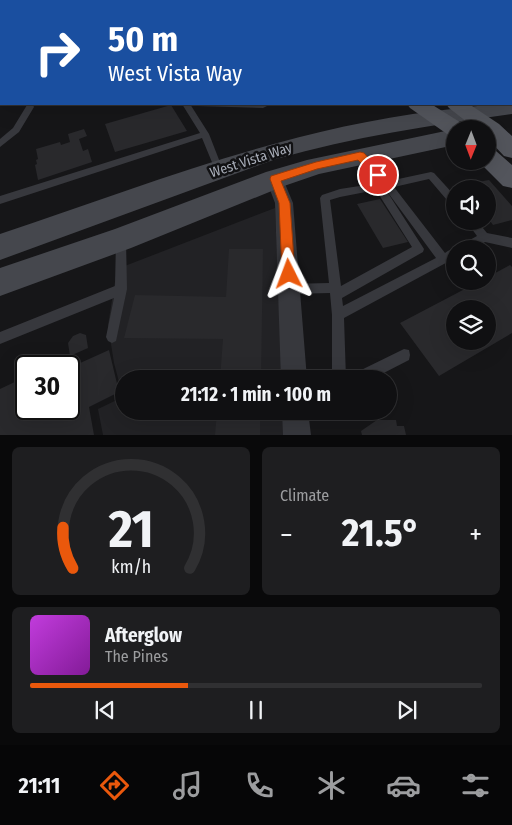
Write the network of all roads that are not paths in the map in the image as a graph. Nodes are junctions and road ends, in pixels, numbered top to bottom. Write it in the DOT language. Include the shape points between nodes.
graph roads {
  1 [pos="187,105"];
  2 [pos="230,105"];
  3 [pos="420,105"];
  4 [pos="264,106"];
  5 [pos="30,107"];
  6 [pos="512,108"];
  7 [pos="454,116"];
  8 [pos="497,128"];
  9 [pos="205,134"];
  10 [pos="446,139"];
  11 [pos="0,144"];
  12 [pos="512,150"];
  13 [pos="360,156"];
  14 [pos="496,164"];
  15 [pos="219,170"];
  16 [pos="275,179"];
  17 [pos="512,179"];
  18 [pos="383,186"];
  19 [pos="446,193"];
  20 [pos="0,200"];
  21 [pos="478,230"];
  22 [pos="484,237"];
  23 [pos="121,239"];
  24 [pos="478,240"];
  25 [pos="512,243"];
  26 [pos="0,247"];
  27 [pos="446,258"];
  28 [pos="443,259"];
  29 [pos="0,282"];
  30 [pos="121,289"];
  31 [pos="289,289"];
  32 [pos="336,291"];
  33 [pos="338,315"];
  34 [pos="112,337"];
  35 [pos="0,338"];
  36 [pos="404,355"];
  37 [pos="294,370"];
  38 [pos="339,370"];
  39 [pos="375,370"];
  40 [pos="296,420"];
  41 [pos="297,435"];
  1 -- 9 [label="lane"];
  2 -- 4 [label="lane"];
  3 -- 7 [label="main road"];
  5 -- 11 [label="lane" via="16,130"];
  6 -- 7 [label="main road, West Vista Way"];
  7 -- 8 [label="main road"];
  7 -- 15 [label="main road, West Vista Way" via="322,138 268,152"];
  8 -- 12 [label="main road"];
  9 -- 15 [label="lane"];
  9 -- 20 [label="lane"];
  10 -- 13 [label="main road, West Vista Way"];
  13 -- 16 [label="main road, West Vista Way"];
  13 -- 18 [label="lane"];
  14 -- 17 [label="main road"];
  15 -- 26 [label="main road, West Vista Way"];
  16 -- 23 [label="main road, West Vista Way"];
  16 -- 31 [label="street" via="284,203"];
  18 -- 19 [label="lane" via="430,174"];
  18 -- 28 [label="lane"];
  18 -- 32 [label="lane" via="325,198"];
  18 -- 32 [label="lane" via="419,249"];
  21 -- 22 [label="lane"];
  22 -- 24 [label="lane"];
  22 -- 25 [label="lane"];
  23 -- 29 [label="main road, West Vista Way"];
  23 -- 30 [label="lane"];
  27 -- 28 [label="lane"];
  28 -- 33 [label="lane"];
  30 -- 34 [label="lane"];
  30 -- 35 [label="lane"];
  31 -- 32 [label="lane"];
  31 -- 37 [label="street"];
  32 -- 33 [label="lane"];
  33 -- 38 [label="lane"];
  36 -- 39 [label="lane"];
  40 -- 41 [label="street"];
}
